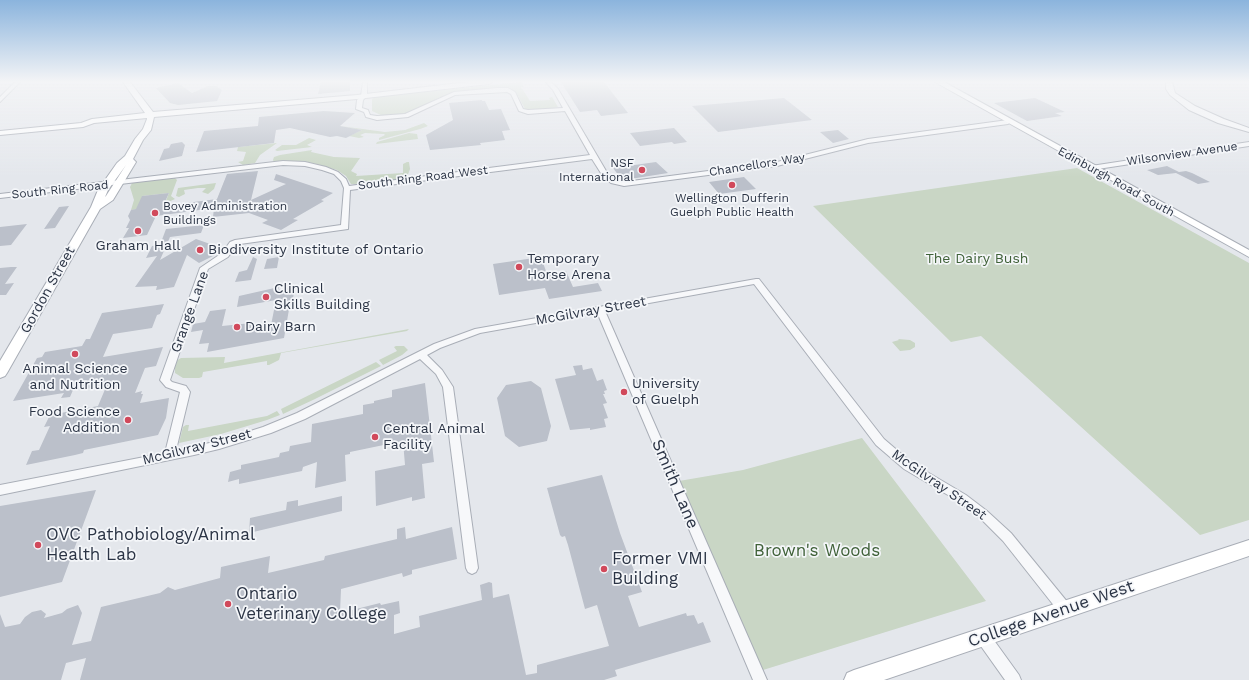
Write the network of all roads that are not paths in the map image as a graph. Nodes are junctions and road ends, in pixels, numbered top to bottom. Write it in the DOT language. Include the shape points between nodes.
graph roads {
  1 [pos="138,114"];
  2 [pos="149,114"];
  3 [pos="192,114"];
  4 [pos="367,114"];
  5 [pos="411,114"];
  6 [pos="568,114"];
  7 [pos="993,114"];
  8 [pos="1206,114"];
  9 [pos="150,117"];
  10 [pos="139,118"];
  11 [pos="1008,122"];
  12 [pos="1249,130"];
  13 [pos="0,133"];
  14 [pos="139,140"];
  15 [pos="1249,144"];
  16 [pos="593,157"];
  17 [pos="129,158"];
  18 [pos="1091,168"];
  19 [pos="120,183"];
  20 [pos="107,185"];
  21 [pos="347,188"];
  22 [pos="0,196"];
  23 [pos="96,207"];
  24 [pos="1249,254"];
  25 [pos="600,309"];
  26 [pos="420,354"];
  27 [pos="0,373"];
  28 [pos="170,456"];
  29 [pos="0,490"];
  30 [pos="1249,548"];
  31 [pos="472,568"];
  32 [pos="1064,608"];
  33 [pos="983,637"];
  34 [pos="760,680"];
  35 [pos="854,680"];
  36 [pos="1014,680"];
  1 -- 10 [label="main road, Gordon Street"];
  2 -- 9 [label="main road"];
  3 -- 9 [label="main road"];
  4 -- 5 [label="street" via="377,118 396,118"];
  6 -- 16 [label="street, Chancellors Way"];
  7 -- 11 [label="main road, Edinburgh Road South"];
  8 -- 12 [label="street"];
  9 -- 10 [label="main road"];
  9 -- 14 [label="main road, Gordon Street" via="148,130"];
  10 -- 13 [label="main road" via="87,126"];
  10 -- 14 [label="main road, Gordon Street"];
  11 -- 16 [label="street, Chancellors Way" via="868,141 777,164 635,184 619,184 609,180"];
  11 -- 18 [label="main road, Edinburgh Road South"];
  14 -- 17 [label="main road, Gordon Street"];
  15 -- 18 [label="street, Wilsonview Avenue"];
  16 -- 21 [label="street, South Ring Road West"];
  17 -- 19 [label="main road, Gordon Street" via="132,162"];
  17 -- 20 [label="main road, Gordon Street" via="120,165"];
  18 -- 24 [label="main road, Edinburgh Road South"];
  19 -- 20 [label="street, South Ring Road"];
  19 -- 21 [label="street, South Ring Road West" via="297,163 321,167 336,173 344,180"];
  19 -- 23 [label="main road, Gordon Street" via="110,198"];
  20 -- 22 [label="street, South Ring Road"];
  20 -- 23 [label="main road, Gordon Street" via="97,200"];
  21 -- 28 [label="street, Grange Lane" via="344,227 238,242 233,244 225,255 204,268 165,380 169,385 183,388 185,392"];
  23 -- 27 [label="main road, Gordon Street"];
  25 -- 26 [label="street, McGilvray Street" via="478,331"];
  25 -- 32 [label="street, McGilvray Street" via="756,281 880,442 908,466 962,498 986,517"];
  25 -- 34 [label="street, Smith Lane"];
  26 -- 28 [label="street, McGilvray Street" via="278,425 219,445"];
  26 -- 31 [label="street" via="439,372 448,387"];
  28 -- 29 [label="street, McGilvray Street"];
  30 -- 32 [label="main road, College Avenue West"];
  32 -- 33 [label="main road, College Avenue West"];
  33 -- 35 [label="main road, College Avenue West"];
  33 -- 36 [label="street"];
}
